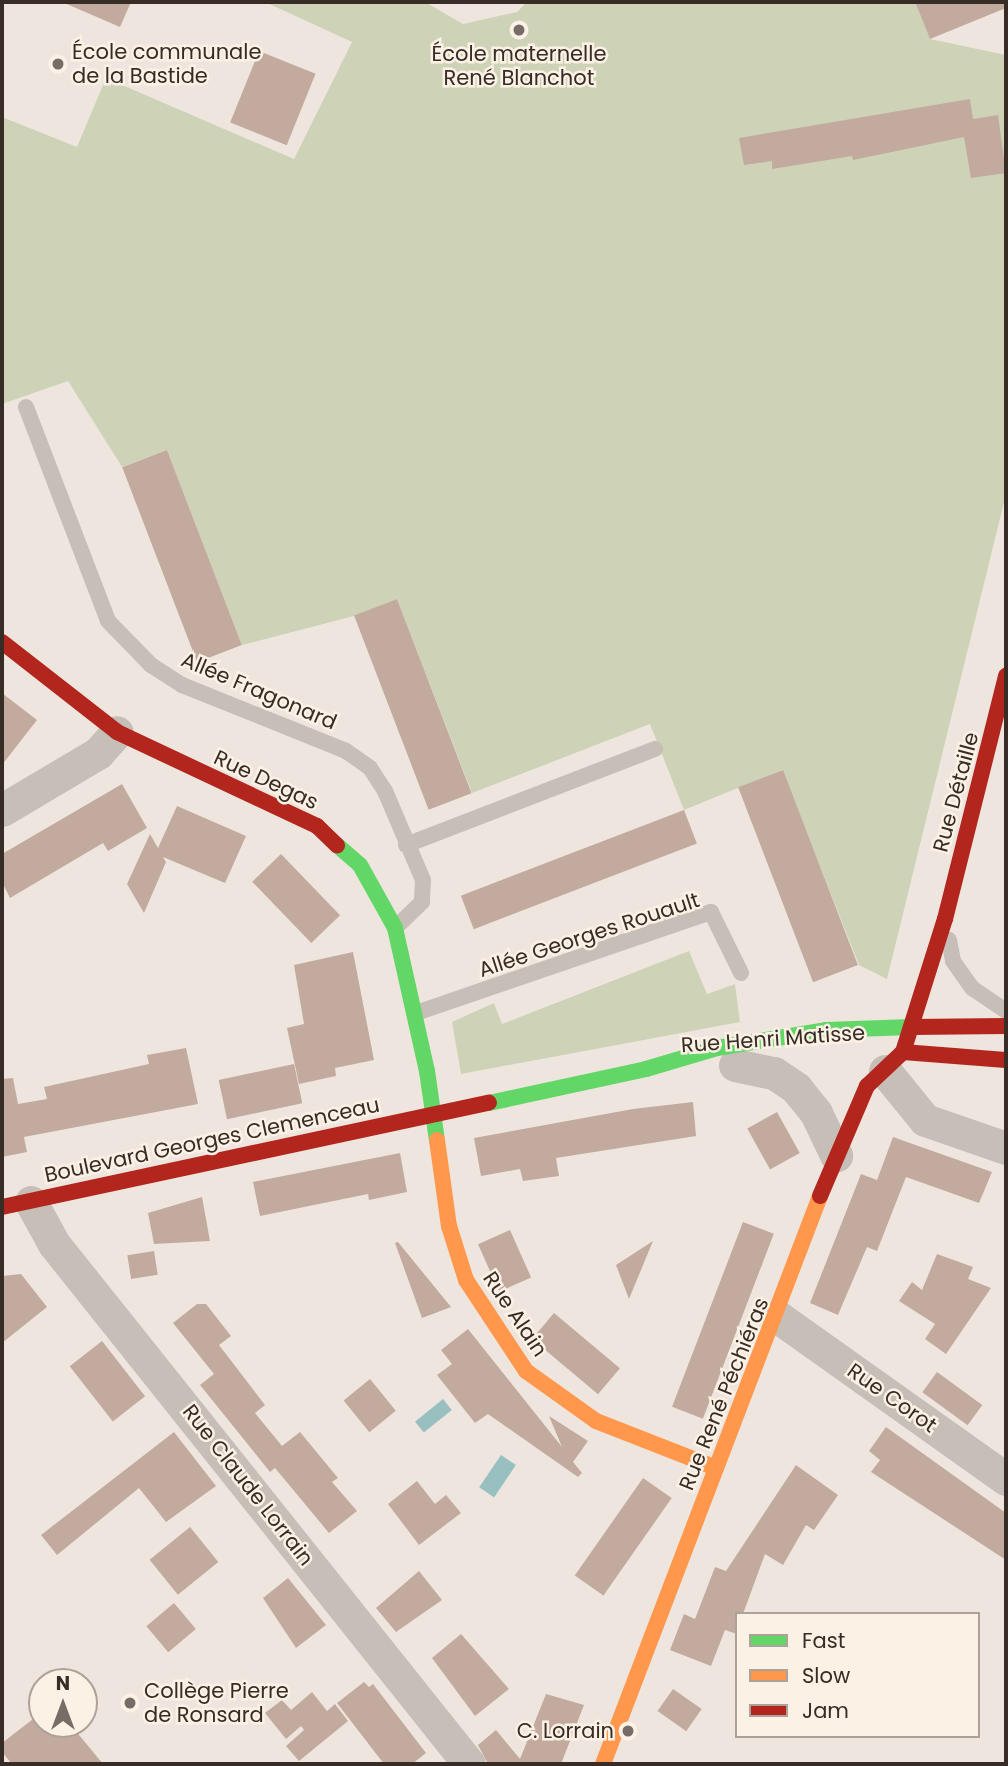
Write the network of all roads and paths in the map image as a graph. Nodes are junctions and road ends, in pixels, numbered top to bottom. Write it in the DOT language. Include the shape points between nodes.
graph roads {
  1 [pos="26,407"];
  2 [pos="2,642"];
  3 [pos="1006,676"];
  4 [pos="117,732"];
  5 [pos="655,749"];
  6 [pos="2,810"];
  7 [pos="406,845"];
  8 [pos="945,919"];
  9 [pos="396,928"];
  10 [pos="741,973"];
  11 [pos="1006,1011"];
  12 [pos="416,1013"];
  13 [pos="1006,1026"];
  14 [pos="911,1027"];
  15 [pos="783,1059"];
  16 [pos="889,1059"];
  17 [pos="1006,1060"];
  18 [pos="735,1065"];
  19 [pos="646,1069"];
  20 [pos="430,1114"];
  21 [pos="1006,1148"];
  22 [pos="836,1155"];
  23 [pos="16,1204"];
  24 [pos="778,1317"];
  25 [pos="716,1468"];
  26 [pos="1006,1479"];
  27 [pos="470,1764"];
  28 [pos="603,1764"];
  1 -- 7 [label="lane, Allée Fragonard" via="108,621 152,665 182,685 346,751 370,768 385,791"];
  2 -- 4 [label="main road, Rue Degas"];
  3 -- 8 [label="main road, Rue Détaille"];
  4 -- 6 [label="street" via="98,753"];
  4 -- 9 [label="main road, Rue Degas" via="317,826 360,866"];
  5 -- 7 [label="lane"];
  7 -- 9 [label="lane, Allée Fragonard" via="423,880 422,902"];
  8 -- 11 [label="lane, Rue Détaille" via="953,961 972,988"];
  8 -- 14 [label="main road, Rue Détaille"];
  9 -- 12 [label="main road, Rue Degas"];
  10 -- 12 [label="lane, Allée Georges Rouault" via="711,912"];
  12 -- 20 [label="main road, Rue Degas"];
  13 -- 14 [label="main road, Rue Henri Matisse"];
  14 -- 16 [label="main road, Rue Détaille"];
  14 -- 19 [label="main road, Rue Henri Matisse" via="794,1035 717,1048"];
  15 -- 18 [label="main road, Rue Henri Matisse"];
  16 -- 17 [label="main road"];
  16 -- 21 [label="street" via="925,1120"];
  16 -- 22 [label="main road, Rue René Péchiéras" via="867,1086"];
  18 -- 19 [label="main road, Rue Henri Matisse"];
  18 -- 22 [label="street" via="774,1073 796,1088 816,1113"];
  19 -- 20 [label="main road, Rue Henri Matisse"];
  20 -- 23 [label="main road, Boulevard Georges Clemenceau"];
  20 -- 25 [label="main road, Rue Alain" via="449,1226 466,1280 526,1371 596,1421"];
  22 -- 24 [label="main road, Rue René Péchiéras"];
  23 -- 27 [label="street, Rue Claude Lorrain" via="54,1244"];
  24 -- 25 [label="main road, Rue René Péchiéras"];
  24 -- 26 [label="street, Rue Corot"];
  25 -- 28 [label="main road, Rue René Péchiéras"];
}
